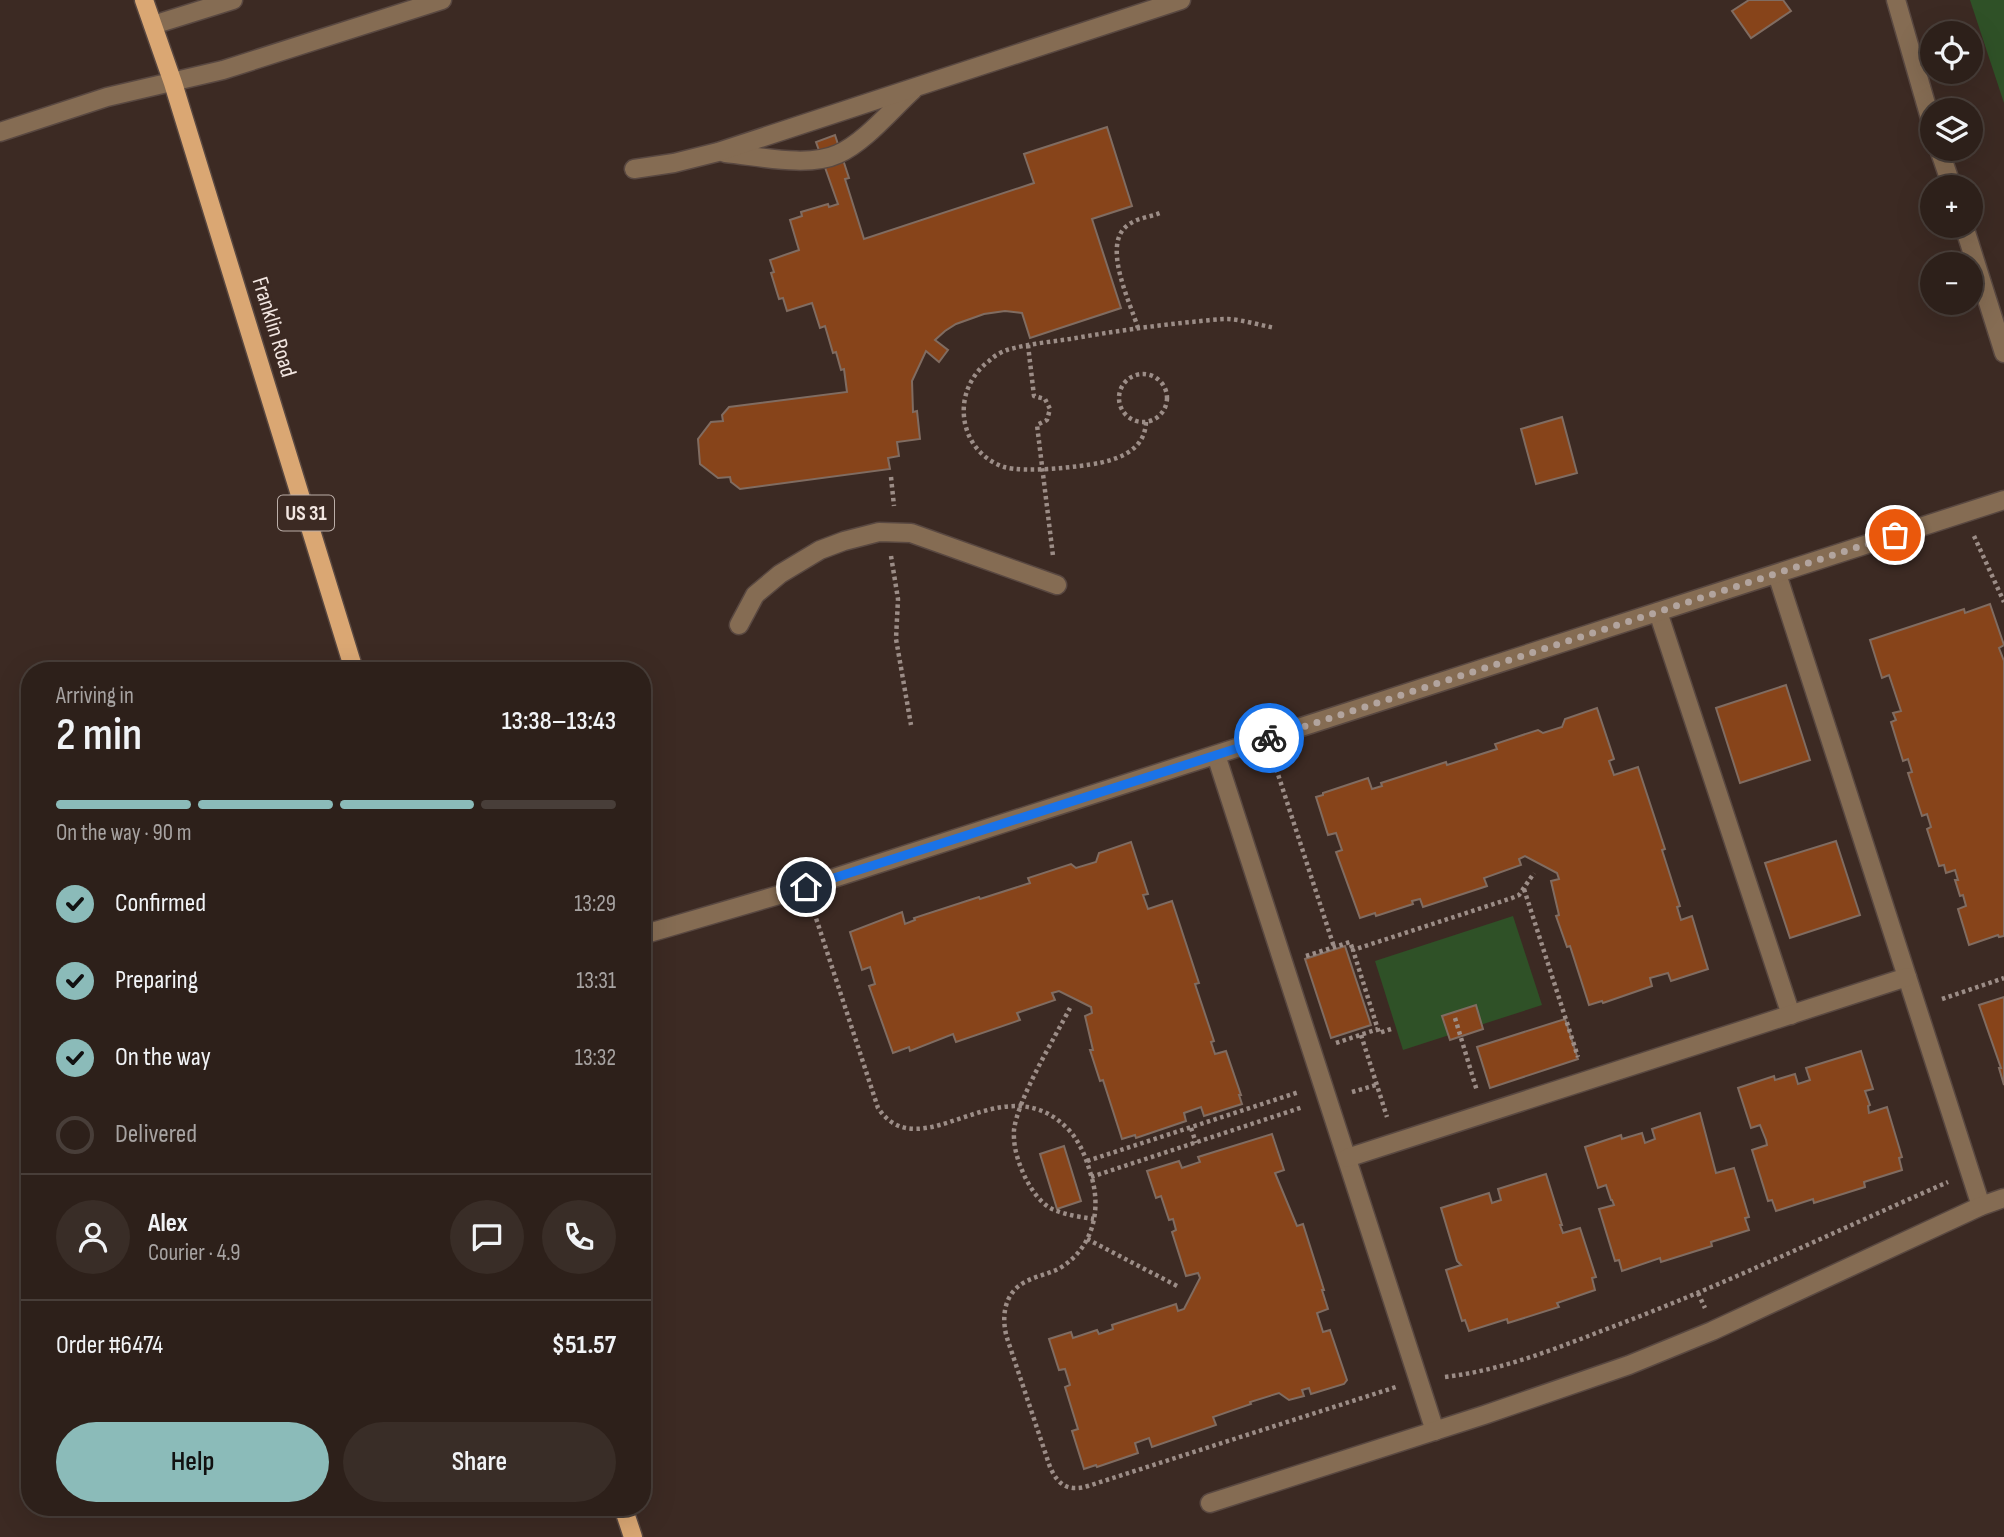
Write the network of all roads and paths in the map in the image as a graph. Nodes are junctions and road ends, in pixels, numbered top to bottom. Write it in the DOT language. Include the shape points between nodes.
graph roads {
  1 [pos="144,0"];
  2 [pos="233,0"];
  3 [pos="442,0"];
  4 [pos="1181,0"];
  5 [pos="1896,0"];
  6 [pos="152,25"];
  7 [pos="173,83"];
  8 [pos="918,86"];
  9 [pos="1924,98"];
  10 [pos="0,132"];
  11 [pos="718,152"];
  12 [pos="634,169"];
  13 [pos="1160,214"];
  14 [pos="1968,238"];
  15 [pos="1138,328"];
  16 [pos="1275,328"];
  17 [pos="1028,345"];
  18 [pos="2004,353"];
  19 [pos="1146,422"];
  20 [pos="1042,468"];
  21 [pos="891,477"];
  22 [pos="2004,500"];
  23 [pos="1964,513"];
  24 [pos="894,531"];
  25 [pos="1777,574"];
  26 [pos="1057,585"];
  27 [pos="2004,602"];
  28 [pos="1658,612"];
  29 [pos="739,625"];
  30 [pos="352,662"];
  31 [pos="911,725"];
  32 [pos="1266,738"];
  33 [pos="1216,755"];
  34 [pos="1534,873"];
  35 [pos="806,887"];
  36 [pos="1524,888"];
  37 [pos="651,932"];
  38 [pos="1334,947"];
  39 [pos="1353,950"];
  40 [pos="1283,963"];
  41 [pos="1907,977"];
  42 [pos="2004,978"];
  43 [pos="1917,1007"];
  44 [pos="1070,1008"];
  45 [pos="1791,1015"];
  46 [pos="1455,1018"];
  47 [pos="1378,1029"];
  48 [pos="1391,1030"];
  49 [pos="1361,1035"];
  50 [pos="1311,1050"];
  51 [pos="1586,1081"];
  52 [pos="1376,1085"];
  53 [pos="1325,1092"];
  54 [pos="1021,1106"];
  55 [pos="1484,1114"];
  56 [pos="1191,1128"];
  57 [pos="1395,1142"];
  58 [pos="1196,1143"];
  59 [pos="1347,1158"];
  60 [pos="1087,1161"];
  61 [pos="1970,1172"];
  62 [pos="1091,1177"];
  63 [pos="2004,1198"];
  64 [pos="1981,1206"];
  65 [pos="1094,1220"];
  66 [pos="1087,1239"];
  67 [pos="1180,1287"];
  68 [pos="1418,1380"];
  69 [pos="1435,1431"];
  70 [pos="1210,1503"];
  71 [pos="626,1516"];
  72 [pos="633,1537"];
  1 -- 6 [label="main road, Franklin Road / US 31"];
  2 -- 6 [label="street"];
  3 -- 7 [label="street"];
  4 -- 8 [label="street"];
  5 -- 9 [label="street"];
  6 -- 7 [label="main road, Franklin Road / US 31"];
  7 -- 10 [label="street" via="107,97"];
  7 -- 30 [label="main road, Franklin Road / US 31"];
  8 -- 11 [label="street"];
  8 -- 11 [label="street" via="855,144 829,158 791,160"];
  11 -- 12 [label="street"];
  13 -- 15 [label="path" via="1126,226 1115,253"];
  14 -- 18 [label="street"];
  15 -- 16 [label="path" via="1228,319"];
  15 -- 17 [label="path"];
  17 -- 20 [label="path" via="1034,396 1045,399 1050,409 1046,420 1037,425"];
  17 -- 20 [label="path" via="1005,351 983,365 964,401 964,423 977,448 993,461 1013,469"];
  19 -- 19 [label="path" via="1161,413 1167,397 1159,380 1142,374 1124,383 1119,402 1130,418"];
  19 -- 20 [label="path" via="1140,444 1117,458"];
  20 -- 26 [label="path"];
  21 -- 24 [label="path"];
  22 -- 23 [label="street"];
  23 -- 25 [label="street"];
  23 -- 27 [label="path"];
  24 -- 26 [label="street" via="919,535"];
  24 -- 29 [label="street" via="844,541 801,560 755,595"];
  24 -- 31 [label="path" via="890,553 898,599 896,639"];
  25 -- 28 [label="street"];
  25 -- 41 [label="street"];
  28 -- 32 [label="street"];
  28 -- 45 [label="street"];
  32 -- 33 [label="street"];
  32 -- 38 [label="path"];
  33 -- 35 [label="street"];
  33 -- 40 [label="street"];
  34 -- 36 [label="path"];
  35 -- 37 [label="street"];
  35 -- 54 [label="path" via="884,1116 897,1127 914,1131 995,1107"];
  36 -- 39 [label="path" via="1513,898"];
  36 -- 51 [label="path"];
  38 -- 39 [label="path" via="1350,942"];
  38 -- 40 [label="path"];
  39 -- 47 [label="path"];
  40 -- 50 [label="street"];
  41 -- 43 [label="street"];
  41 -- 45 [label="street"];
  42 -- 43 [label="path"];
  43 -- 61 [label="street"];
  44 -- 54 [label="path"];
  45 -- 51 [label="street"];
  46 -- 55 [label="path"];
  47 -- 48 [label="path" via="1379,1033"];
  47 -- 49 [label="path"];
  49 -- 50 [label="path"];
  49 -- 52 [label="path"];
  50 -- 53 [label="street"];
  51 -- 55 [label="street"];
  52 -- 53 [label="path"];
  52 -- 57 [label="path"];
  53 -- 56 [label="path"];
  53 -- 58 [label="path"];
  53 -- 59 [label="street"];
  54 -- 60 [label="path" via="1042,1111 1063,1124"];
  54 -- 65 [label="path" via="1014,1142 1031,1188 1052,1209"];
  55 -- 57 [label="street"];
  56 -- 58 [label="path"];
  56 -- 60 [label="path"];
  57 -- 59 [label="street"];
  58 -- 62 [label="path"];
  59 -- 68 [label="street"];
  60 -- 62 [label="path"];
  61 -- 64 [label="street"];
  61 -- 68 [label="path" via="1620,1325 1499,1368"];
  62 -- 65 [label="path" via="1097,1204"];
  63 -- 64 [label="street"];
  64 -- 69 [label="street" via="1668,1349"];
  65 -- 66 [label="path"];
  66 -- 67 [label="path"];
  66 -- 68 [label="path" via="1064,1265 1020,1285 1009,1298 1004,1317 1050,1467 1066,1487 1088,1486"];
  68 -- 69 [label="street"];
  69 -- 70 [label="street"];
  71 -- 72 [label="main road"];
}
